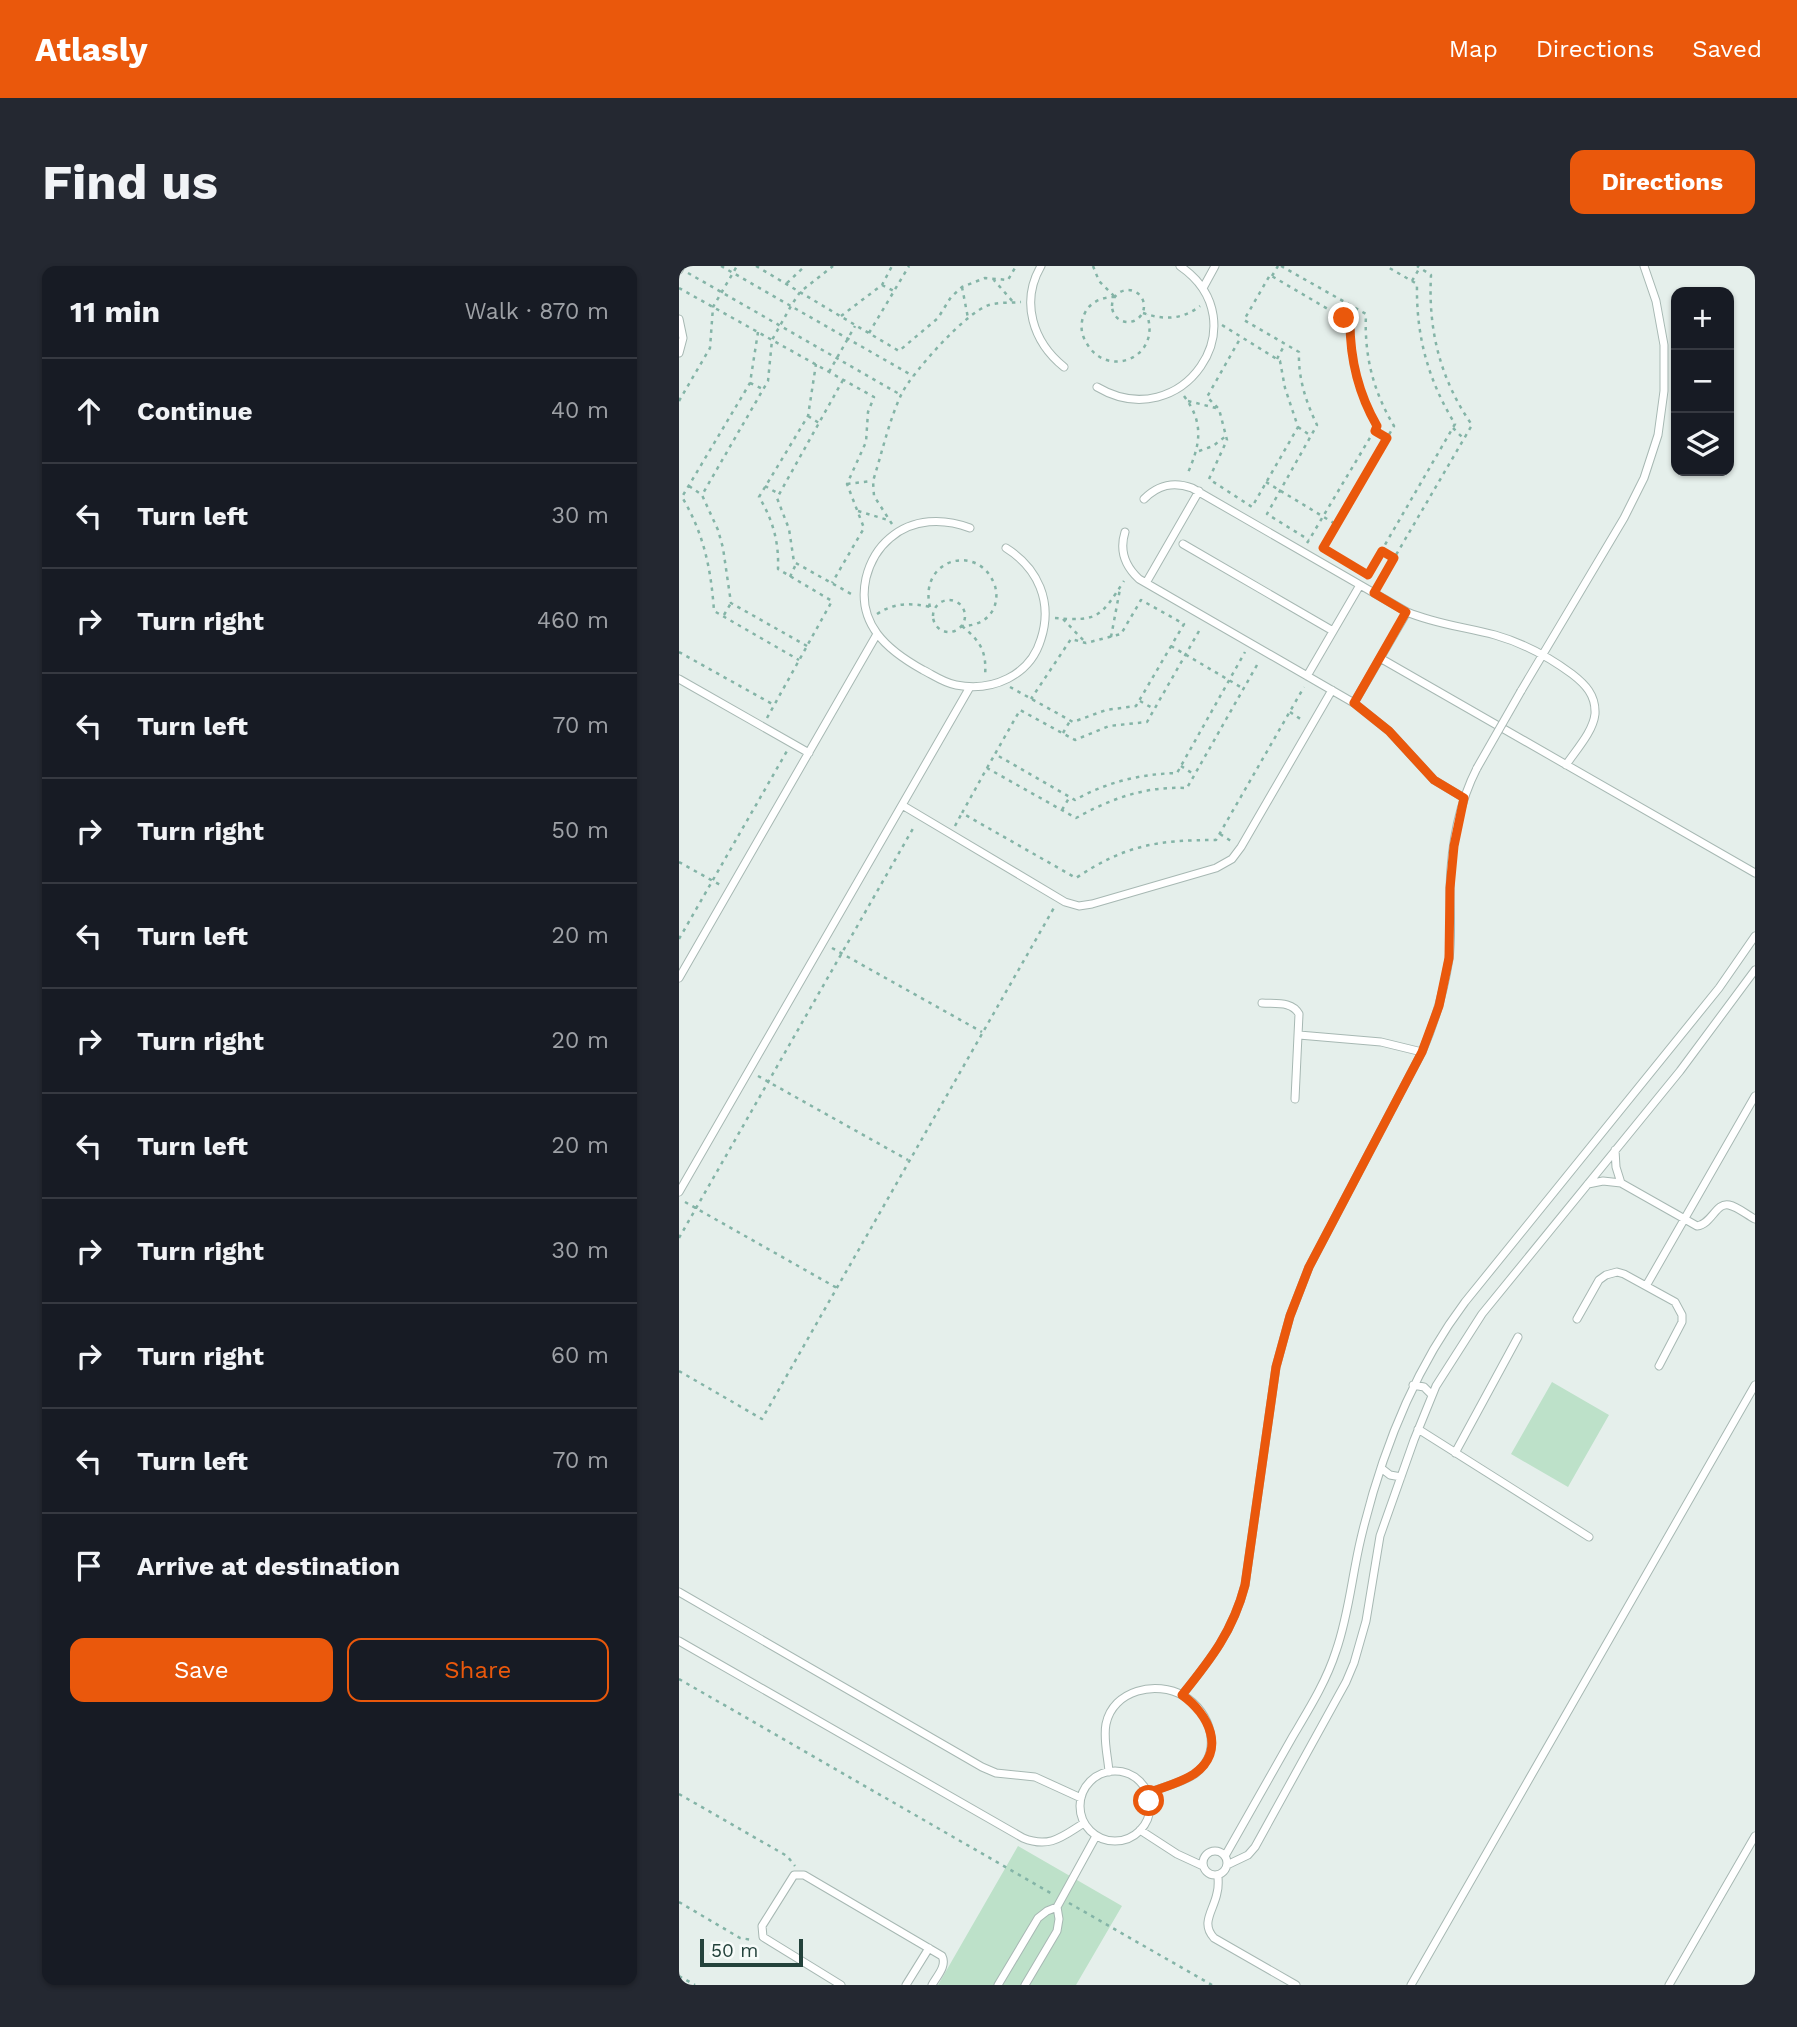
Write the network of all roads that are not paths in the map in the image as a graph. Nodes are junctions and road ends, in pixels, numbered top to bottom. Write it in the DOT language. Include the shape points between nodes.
graph roads {
  1 [pos="1041,266"];
  2 [pos="1180,266"];
  3 [pos="1216,266"];
  4 [pos="1644,266"];
  5 [pos="1203,288"];
  6 [pos="679,319"];
  7 [pos="679,353"];
  8 [pos="1064,367"];
  9 [pos="1097,387"];
  10 [pos="1199,491"];
  11 [pos="1144,499"];
  12 [pos="970,528"];
  13 [pos="1125,532"];
  14 [pos="1183,544"];
  15 [pos="1006,548"];
  16 [pos="1146,583"];
  17 [pos="1360,585"];
  18 [pos="1406,612"];
  19 [pos="1333,631"];
  20 [pos="877,634"];
  21 [pos="1543,655"];
  22 [pos="1380,658"];
  23 [pos="1309,677"];
  24 [pos="679,678"];
  25 [pos="970,687"];
  26 [pos="1332,690"];
  27 [pos="1354,703"];
  28 [pos="809,752"];
  29 [pos="1566,765"];
  30 [pos="1464,798"];
  31 [pos="902,806"];
  32 [pos="1755,873"];
  33 [pos="1755,936"];
  34 [pos="1755,971"];
  35 [pos="679,978"];
  36 [pos="1262,1003"];
  37 [pos="1299,1035"];
  38 [pos="1422,1052"];
  39 [pos="1755,1096"];
  40 [pos="1295,1098"];
  41 [pos="1615,1150"];
  42 [pos="1622,1183"];
  43 [pos="1587,1184"];
  44 [pos="679,1192"];
  45 [pos="1755,1219"];
  46 [pos="1684,1220"];
  47 [pos="1646,1286"];
  48 [pos="1577,1319"];
  49 [pos="1518,1337"];
  50 [pos="1659,1366"];
  51 [pos="1413,1385"];
  52 [pos="1755,1385"];
  53 [pos="1433,1395"];
  54 [pos="1418,1429"];
  55 [pos="1455,1453"];
  56 [pos="1381,1468"];
  57 [pos="1401,1477"];
  58 [pos="1589,1537"];
  59 [pos="679,1592"];
  60 [pos="679,1641"];
  61 [pos="1182,1695"];
  62 [pos="1109,1772"];
  63 [pos="1147,1793"];
  64 [pos="1081,1798"];
  65 [pos="1084,1823"];
  66 [pos="1140,1830"];
  67 [pos="1096,1836"];
  68 [pos="1755,1836"];
  69 [pos="1225,1856"];
  70 [pos="1227,1865"];
  71 [pos="1203,1866"];
  72 [pos="1218,1875"];
  73 [pos="1057,1907"];
  74 [pos="929,1948"];
  75 [pos="841,1985"];
  76 [pos="906,1985"];
  77 [pos="932,1985"];
  78 [pos="999,1985"];
  79 [pos="1025,1985"];
  80 [pos="1296,1985"];
  81 [pos="1411,1985"];
  82 [pos="1669,1985"];
  1 -- 8 [label="lane" via="1030,302 1033,324 1045,349"];
  2 -- 5 [label="lane"];
  3 -- 5 [label="lane"];
  4 -- 21 [label="lane" via="1664,345 1658,435 1624,518"];
  5 -- 9 [label="lane" via="1213,334 1207,358 1193,378 1179,389 1140,400"];
  6 -- 7 [label="lane" via="683,338"];
  10 -- 11 [label="lane" via="1166,485"];
  10 -- 16 [label="lane"];
  10 -- 17 [label="lane"];
  12 -- 20 [label="lane" via="933,521 908,526 883,545 866,581 865,601"];
  13 -- 16 [label="lane" via="1124,559"];
  14 -- 19 [label="lane"];
  15 -- 25 [label="lane" via="1025,562 1039,582 1044,630 1035,653 1018,673 984,687"];
  16 -- 23 [label="lane"];
  17 -- 18 [label="lane"];
  17 -- 19 [label="lane"];
  18 -- 21 [label="lane" via="1509,639"];
  18 -- 22 [label="lane"];
  19 -- 23 [label="lane"];
  20 -- 25 [label="lane" via="902,659 953,685"];
  20 -- 28 [label="lane"];
  21 -- 29 [label="lane" via="1584,683 1595,705 1590,729"];
  21 -- 30 [label="lane, bridge"];
  22 -- 27 [label="lane"];
  22 -- 29 [label="lane"];
  23 -- 26 [label="lane"];
  24 -- 28 [label="lane"];
  25 -- 31 [label="lane"];
  26 -- 27 [label="lane"];
  26 -- 31 [label="lane" via="1232,859 1216,868 1092,904 1065,902"];
  27 -- 30 [label="lane" via="1389,731 1434,780"];
  28 -- 35 [label="lane"];
  29 -- 32 [label="lane"];
  30 -- 38 [label="lane" via="1451,867 1449,958 1439,1006"];
  31 -- 44 [label="lane"];
  33 -- 51 [label="lane" via="1719,988 1465,1301"];
  34 -- 41 [label="lane"];
  36 -- 37 [label="lane" via="1296,1008"];
  37 -- 38 [label="lane" via="1381,1042"];
  37 -- 40 [label="lane"];
  38 -- 61 [label="lane" via="1309,1267 1290,1316 1276,1367 1241,1601 1221,1645"];
  39 -- 46 [label="lane"];
  41 -- 42 [label="lane"];
  41 -- 43 [label="lane"];
  42 -- 43 [label="lane"];
  42 -- 46 [label="lane"];
  43 -- 53 [label="lane" via="1482,1314"];
  45 -- 46 [label="lane" via="1727,1205 1704,1225"];
  46 -- 47 [label="lane"];
  47 -- 48 [label="lane" via="1617,1272 1606,1275"];
  47 -- 50 [label="lane" via="1675,1302 1682,1315"];
  49 -- 55 [label="lane"];
  51 -- 53 [label="lane" via="1425,1387"];
  51 -- 56 [label="lane"];
  52 -- 81 [label="lane"];
  53 -- 54 [label="lane"];
  54 -- 55 [label="lane"];
  54 -- 57 [label="lane"];
  55 -- 58 [label="lane"];
  56 -- 57 [label="lane"];
  56 -- 69 [label="lane" via="1331,1667"];
  57 -- 70 [label="lane" via="1380,1536 1366,1621 1346,1682 1255,1847"];
  59 -- 64 [label="lane" via="982,1768 1035,1777"];
  60 -- 65 [label="lane" via="1023,1838 1047,1843"];
  61 -- 62 [label="lane" via="1150,1689 1121,1699 1106,1726"];
  61 -- 63 [label="lane" via="1205,1717 1211,1750 1196,1773"];
  62 -- 63 [label="lane" via="1131,1776"];
  62 -- 64 [label="lane" via="1088,1784"];
  63 -- 66 [label="lane" via="1148,1816"];
  64 -- 65 [label="lane"];
  65 -- 67 [label="lane"];
  66 -- 67 [label="lane" via="1119,1841"];
  66 -- 71 [label="lane"];
  67 -- 73 [label="lane"];
  68 -- 82 [label="lane"];
  69 -- 70 [label="lane"];
  69 -- 71 [label="lane" via="1217,1851 1208,1853"];
  70 -- 72 [label="lane"];
  71 -- 72 [label="lane"];
  72 -- 80 [label="lane" via="1207,1921 1210,1934"];
  73 -- 78 [label="lane" via="1038,1918"];
  73 -- 79 [label="lane" via="1057,1931"];
  74 -- 75 [label="lane" via="797,1873 762,1926 763,1937"];
  74 -- 76 [label="lane"];
  74 -- 77 [label="lane" via="944,1960"];
}
